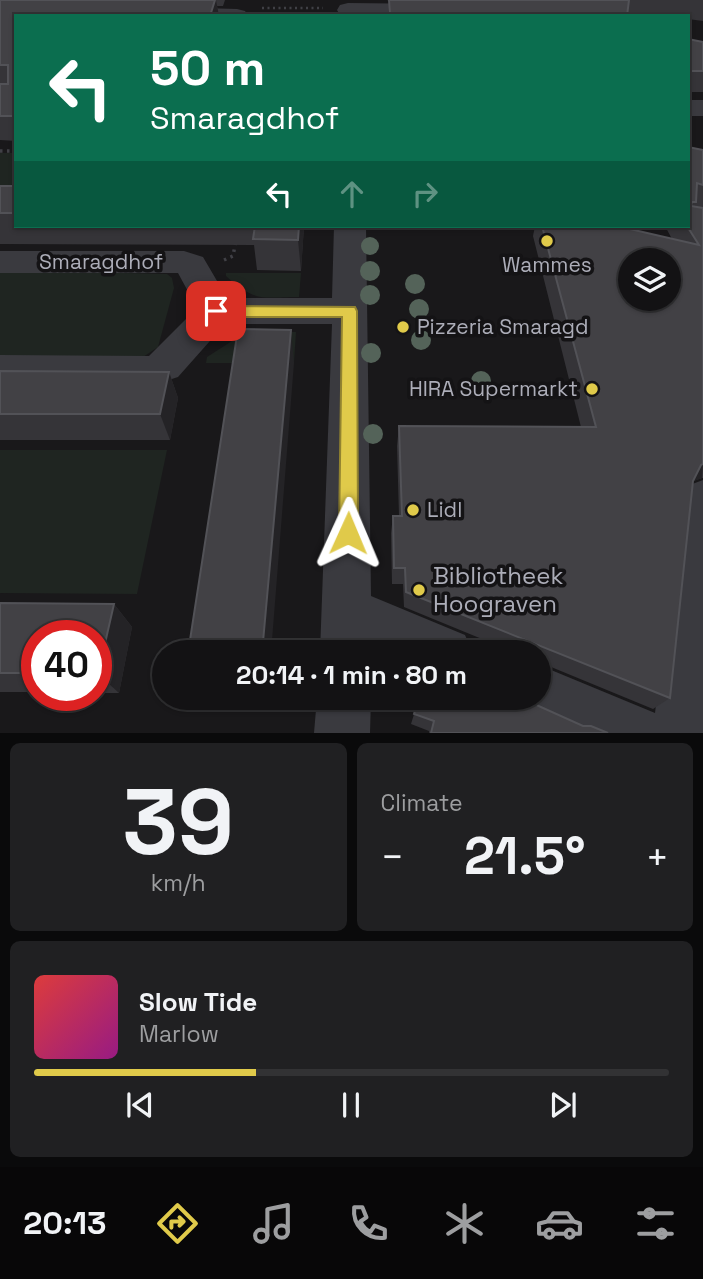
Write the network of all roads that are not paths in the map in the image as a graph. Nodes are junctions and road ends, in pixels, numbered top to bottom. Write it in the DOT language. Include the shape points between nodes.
graph roads {
  1 [pos="343,8"];
  2 [pos="461,11"];
  3 [pos="349,228"];
  4 [pos="0,262"];
  5 [pos="216,311"];
  6 [pos="350,311"];
  7 [pos="0,370"];
  8 [pos="703,500"];
  9 [pos="346,632"];
  10 [pos="384,640"];
  11 [pos="551,697"];
  12 [pos="343,710"];
  13 [pos="342,733"];
  14 [pos="636,733"];
  15 [pos="681,733"];
  1 -- 2 [label="street"];
  3 -- 6 [label="street"];
  4 -- 5 [label="street, Smaragdhof" via="184,262 191,265"];
  5 -- 6 [label="street"];
  5 -- 7 [label="street" via="164,366 150,371"];
  6 -- 9 [label="street"];
  8 -- 15 [label="street"];
  9 -- 10 [label="street"];
  11 -- 14 [label="street"];
  12 -- 13 [label="street"];
}
